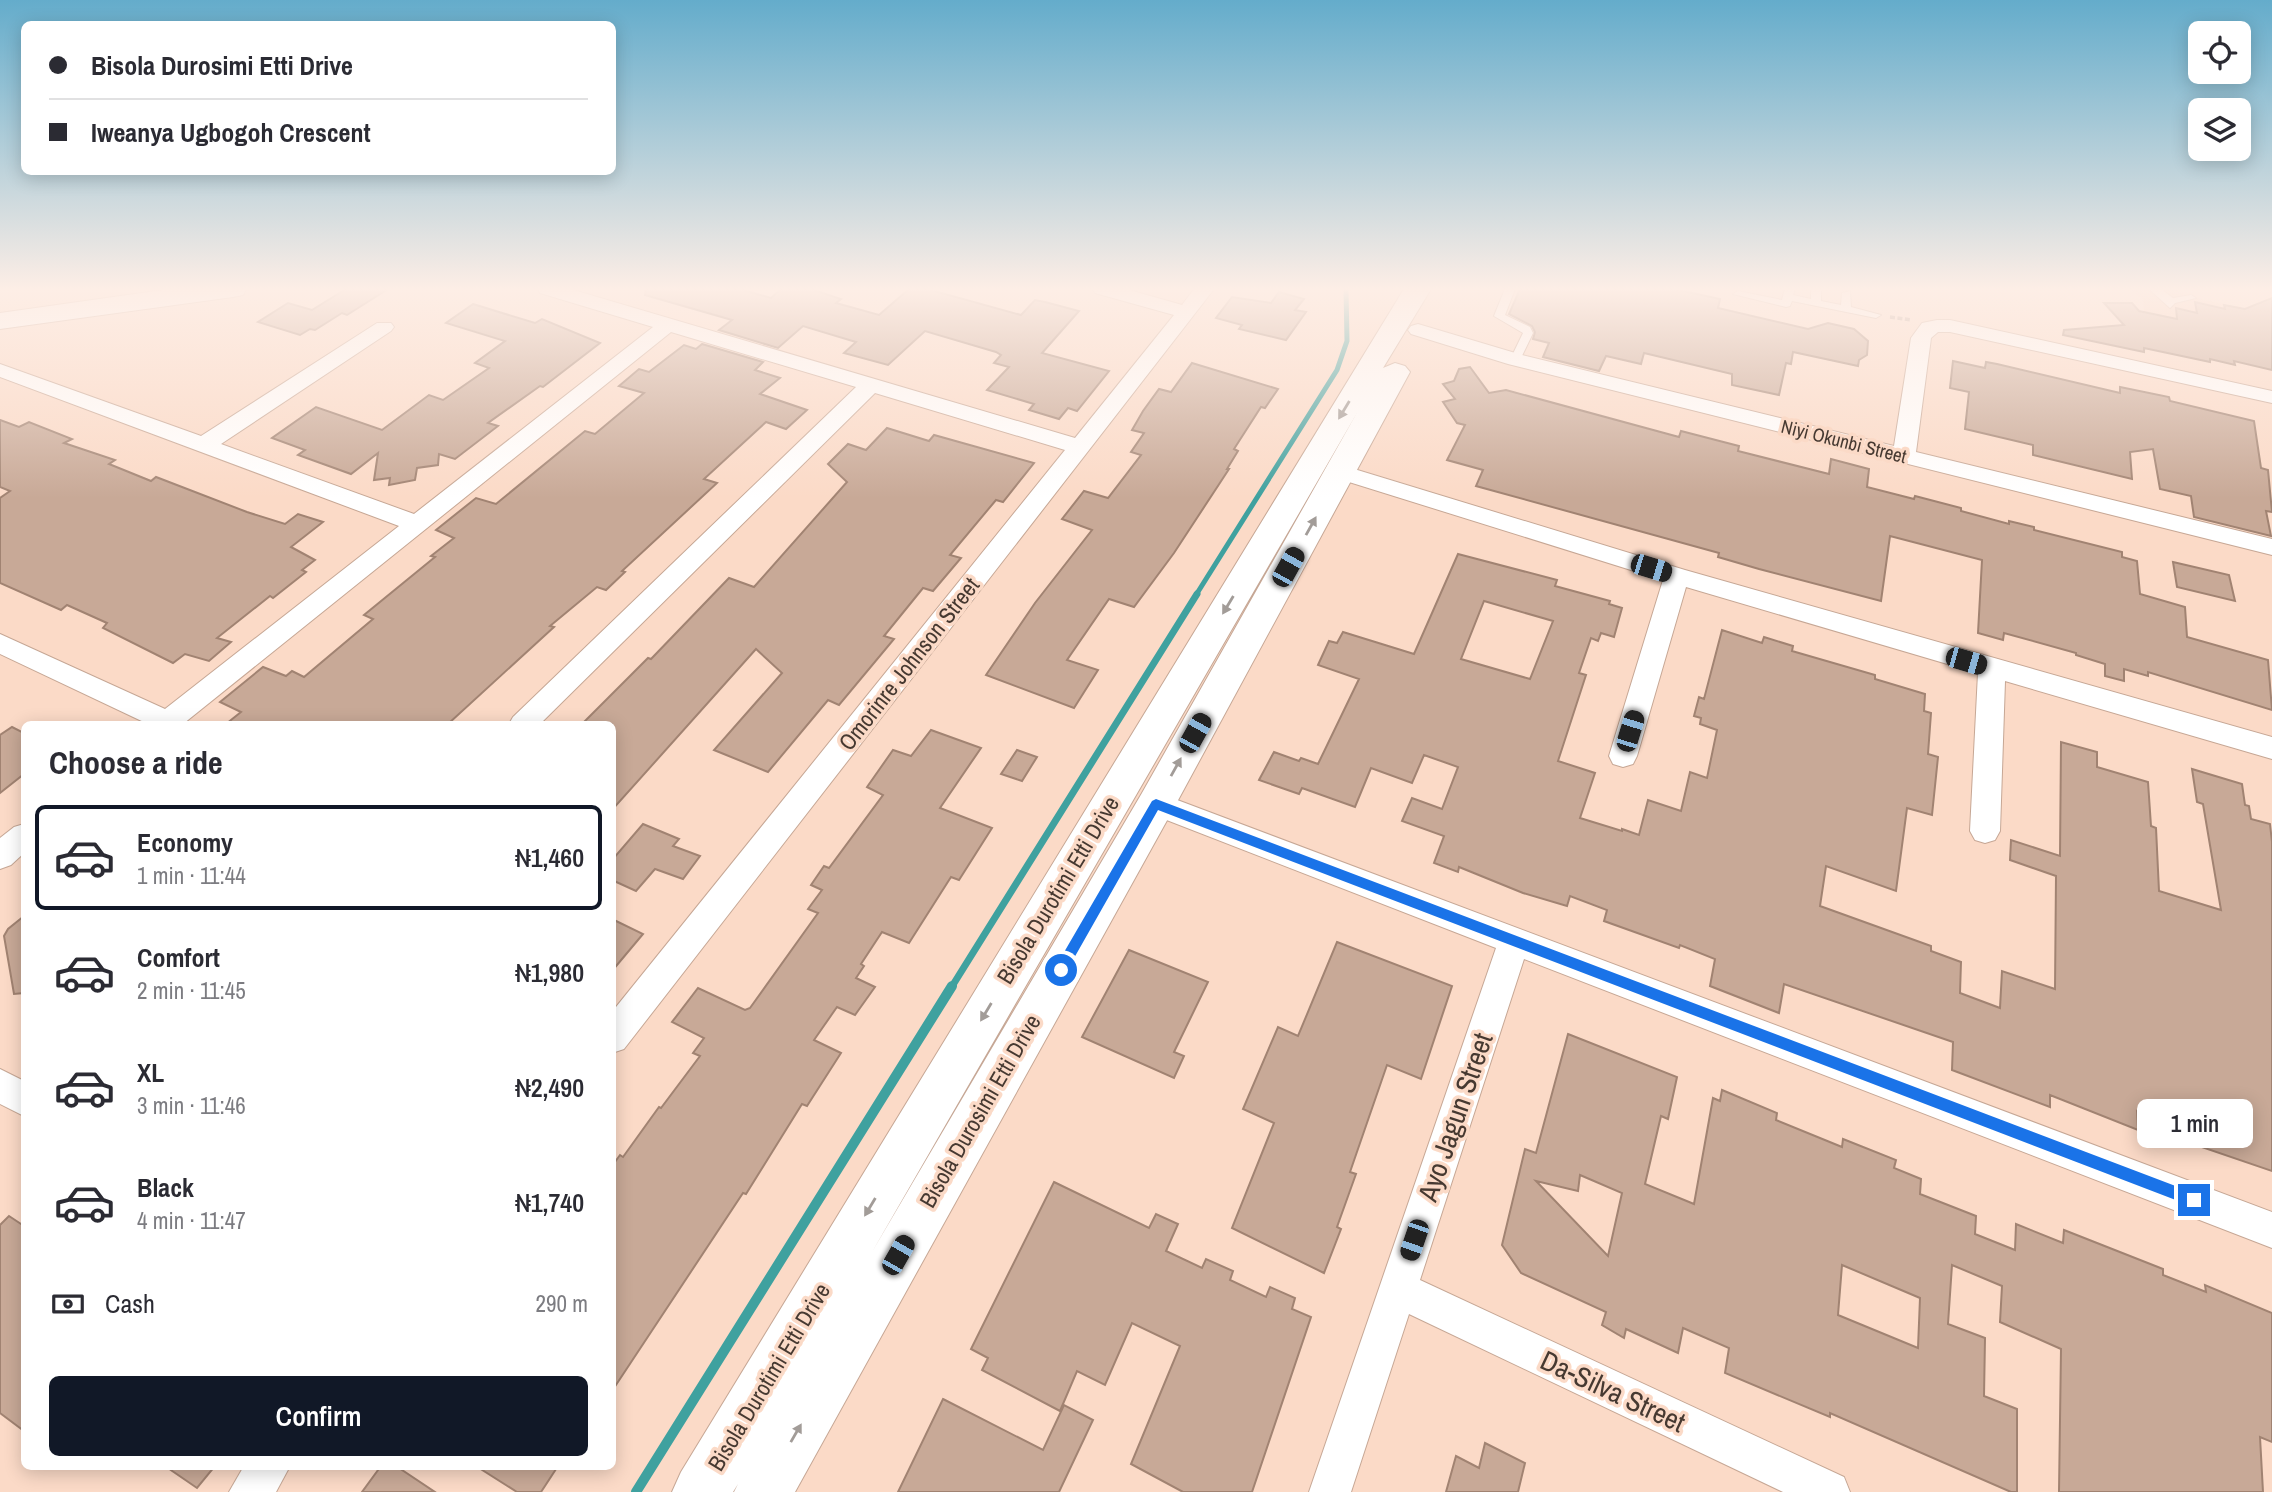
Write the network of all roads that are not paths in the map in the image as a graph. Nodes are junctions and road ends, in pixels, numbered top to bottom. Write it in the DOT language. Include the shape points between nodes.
graph roads {
  1 [pos="335,359"];
  2 [pos="626,359"];
  3 [pos="784,359"];
  4 [pos="1150,359"];
  5 [pos="1374,359"];
  6 [pos="1402,359"];
  7 [pos="1511,359"];
  8 [pos="1918,359"];
  9 [pos="2092,359"];
  10 [pos="1515,360"];
  11 [pos="0,370"];
  12 [pos="872,384"];
  13 [pos="2272,397"];
  14 [pos="203,445"];
  15 [pos="1081,447"];
  16 [pos="1904,456"];
  17 [pos="1341,472"];
  18 [pos="417,524"];
  19 [pos="2272,547"];
  20 [pos="1677,576"];
  21 [pos="0,643"];
  22 [pos="1992,668"];
  23 [pos="162,721"];
  24 [pos="169,721"];
  25 [pos="526,721"];
  26 [pos="2272,748"];
  27 [pos="1623,757"];
  28 [pos="1156,804"];
  29 [pos="1985,831"];
  30 [pos="21,838"];
  31 [pos="0,856"];
  32 [pos="1514,941"];
  33 [pos="616,1033"];
  34 [pos="0,1085"];
  35 [pos="21,1098"];
  36 [pos="2272,1230"];
  37 [pos="1397,1289"];
  38 [pos="267,1470"];
  39 [pos="250,1492"];
  40 [pos="701,1492"];
  41 [pos="762,1492"];
  42 [pos="1330,1492"];
  43 [pos="1829,1492"];
  1 -- 14 [label="street"];
  2 -- 18 [label="street"];
  3 -- 12 [label="street"];
  4 -- 15 [label="street, Omorinre Johnson Street"];
  5 -- 40 [label="main road, Bisola Durotimi Etti Drive, one-way"];
  6 -- 17 [label="main road, Bisola Durosimi Etti Drive"];
  7 -- 10 [label="street, Niyi Okunbi Street"];
  8 -- 16 [label="street"];
  9 -- 13 [label="street"];
  10 -- 16 [label="street, Niyi Okunbi Street"];
  11 -- 14 [label="street"];
  12 -- 15 [label="street"];
  12 -- 25 [label="street"];
  14 -- 18 [label="street"];
  15 -- 33 [label="street, Omorinre Johnson Street"];
  16 -- 19 [label="street, Niyi Okunbi Street"];
  17 -- 20 [label="street"];
  28 -- 17 [label="main road, Bisola Durosimi Etti Drive, one-way"];
  18 -- 24 [label="street"];
  20 -- 22 [label="street"];
  20 -- 27 [label="street"];
  21 -- 23 [label="street"];
  22 -- 26 [label="street"];
  22 -- 29 [label="street"];
  28 -- 32 [label="street"];
  41 -- 28 [label="main road, Bisola Durosimi Etti Drive, one-way"];
  30 -- 31 [label="street"];
  32 -- 36 [label="street"];
  32 -- 37 [label="street, Ayo Jagun Street"];
  34 -- 35 [label="street"];
  37 -- 42 [label="street, Ayo Jagun Street"];
  37 -- 43 [label="street, Da-Silva Street"];
  38 -- 39 [label="street"];
}
